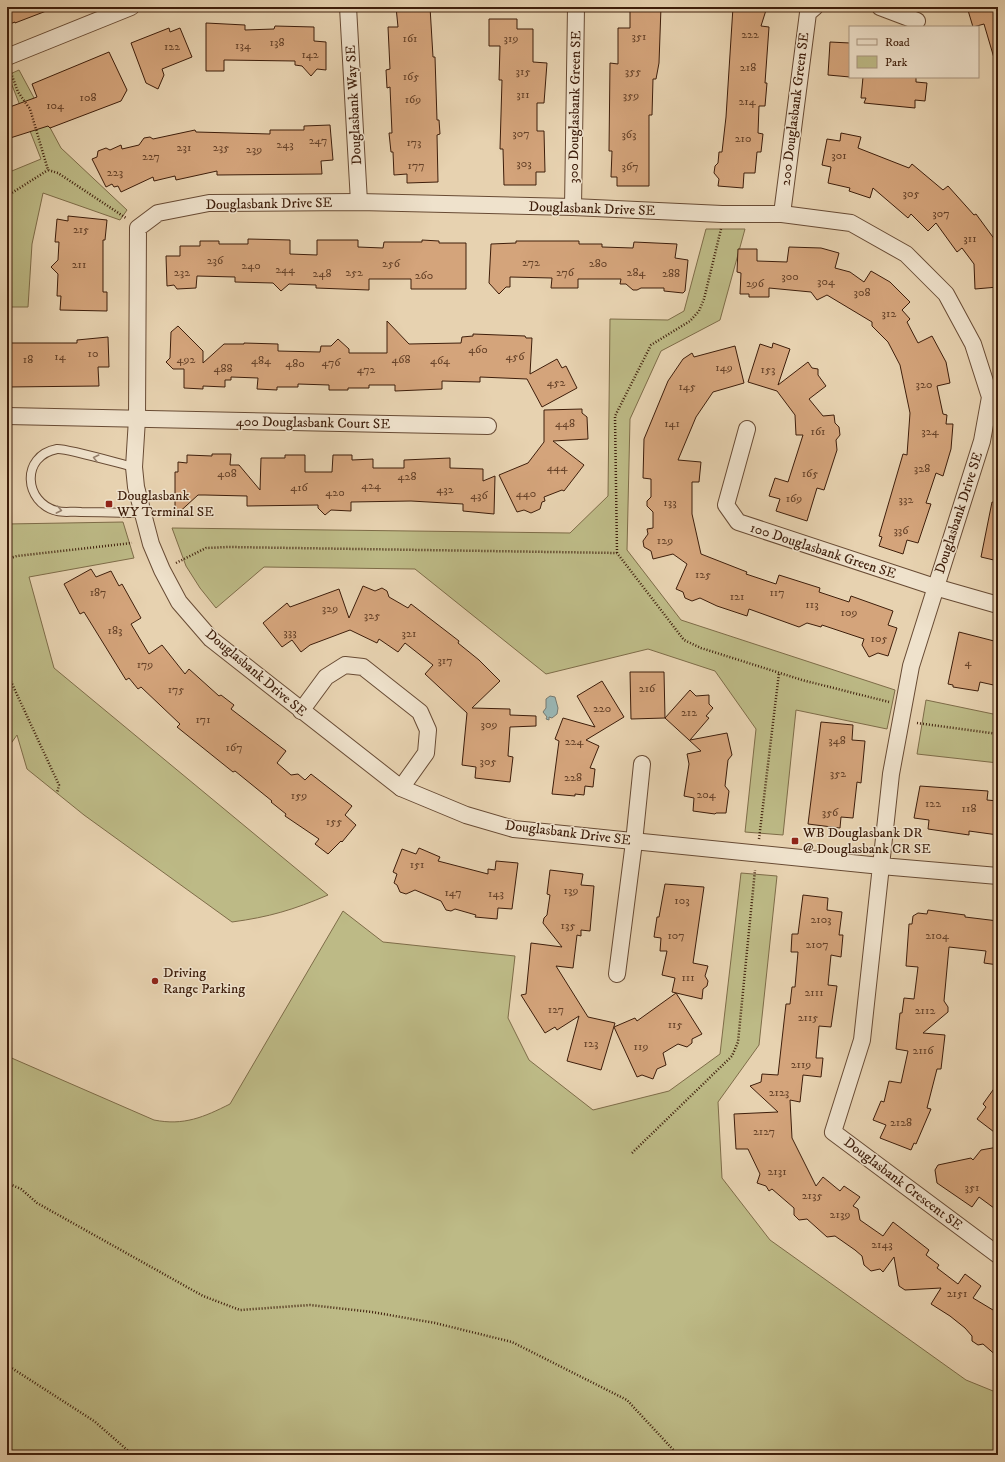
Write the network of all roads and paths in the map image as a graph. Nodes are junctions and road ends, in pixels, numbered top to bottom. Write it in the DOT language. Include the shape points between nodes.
graph roads {
  1 [pos="131,7"];
  2 [pos="348,7"];
  3 [pos="576,7"];
  4 [pos="815,7"];
  5 [pos="880,7"];
  6 [pos="917,21"];
  7 [pos="8,62"];
  8 [pos="48,170"];
  9 [pos="7,196"];
  10 [pos="359,202"];
  11 [pos="573,207"];
  12 [pos="722,214"];
  13 [pos="782,214"];
  14 [pos="138,228"];
  15 [pos="994,397"];
  16 [pos="7,416"];
  17 [pos="137,419"];
  18 [pos="488,426"];
  19 [pos="747,429"];
  20 [pos="134,467"];
  21 [pos="142,513"];
  22 [pos="132,543"];
  23 [pos="617,553"];
  24 [pos="7,559"];
  25 [pos="162,570"];
  26 [pos="935,587"];
  27 [pos="998,605"];
  28 [pos="7,673"];
  29 [pos="779,673"];
  30 [pos="301,711"];
  31 [pos="901,713"];
  32 [pos="998,734"];
  33 [pos="642,764"];
  34 [pos="402,788"];
  35 [pos="57,794"];
  36 [pos="634,842"];
  37 [pos="757,854"];
  38 [pos="881,866"];
  39 [pos="998,876"];
  40 [pos="617,974"];
  41 [pos="632,1153"];
  42 [pos="7,1183"];
  43 [pos="998,1255"];
  44 [pos="7,1365"];
  45 [pos="133,1455"];
  46 [pos="678,1455"];
  1 -- 7 [label="street"];
  2 -- 10 [label="street, Douglasbank Way SE"];
  3 -- 11 [label="street, 300 Douglasbank Green SE"];
  4 -- 13 [label="street, 200 Douglasbank Green SE" via="808,13"];
  5 -- 6 [label="street"];
  7 -- 8 [label="path" via="18,92 30,109"];
  8 -- 9 [label="path"];
  8 -- 14 [label="path" via="58,173"];
  10 -- 11 [label="street, Douglasbank Drive SE"];
  10 -- 14 [label="street, Douglasbank Drive SE" via="209,203 158,213"];
  11 -- 12 [label="street, Douglasbank Drive SE"];
  12 -- 13 [label="street, Douglasbank Drive SE"];
  12 -- 23 [label="path" via="709,278 699,311 690,321 651,345 615,416"];
  13 -- 15 [label="street, Douglasbank Drive SE" via="851,223 906,254 946,294 973,344"];
  14 -- 17 [label="street, Douglasbank Drive SE"];
  15 -- 26 [label="street, Douglasbank Drive SE"];
  16 -- 17 [label="street"];
  17 -- 18 [label="street, 400 Douglasbank Court SE"];
  17 -- 20 [label="street, Douglasbank Drive SE"];
  19 -- 26 [label="street, 100 Douglasbank Green SE" via="726,505 738,522"];
  20 -- 21 [label="street, Douglasbank Drive SE"];
  20 -- 21 [label="lane, one-way" via="59,449 42,454 32,465 30,480 34,493 43,504 56,511"];
  21 -- 25 [label="street, Douglasbank Drive SE"];
  22 -- 24 [label="path"];
  23 -- 25 [label="path" via="229,547 206,548"];
  23 -- 29 [label="path" via="684,640"];
  25 -- 30 [label="street, Douglasbank Drive SE" via="179,602 211,639"];
  26 -- 27 [label="street"];
  26 -- 31 [label="street, Douglasbank Drive SE" via="910,666"];
  28 -- 35 [label="path" via="59,785"];
  29 -- 31 [label="path" via="888,701"];
  29 -- 37 [label="path"];
  30 -- 34 [label="street, Douglasbank Drive SE"];
  30 -- 34 [label="street" via="326,677 345,665 363,667 420,712 428,730 426,753"];
  31 -- 32 [label="path" via="910,722"];
  31 -- 38 [label="street, Douglasbank Drive SE" via="891,774"];
  33 -- 36 [label="street"];
  34 -- 36 [label="street, Douglasbank Drive SE" via="466,815 514,829"];
  36 -- 37 [label="street, Douglasbank Drive SE"];
  36 -- 40 [label="street"];
  37 -- 38 [label="street, Douglasbank Drive SE"];
  37 -- 41 [label="path" via="738,1042 732,1056"];
  38 -- 39 [label="street, Douglasbank Drive SE"];
  38 -- 43 [label="street, Douglasbank Crescent SE" via="862,1040 833,1132"];
  42 -- 46 [label="path" via="21,1189 36,1203 166,1276 203,1296 240,1310 318,1306 372,1312 435,1323 512,1342 627,1400"];
  44 -- 45 [label="path" via="94,1421"];
}
